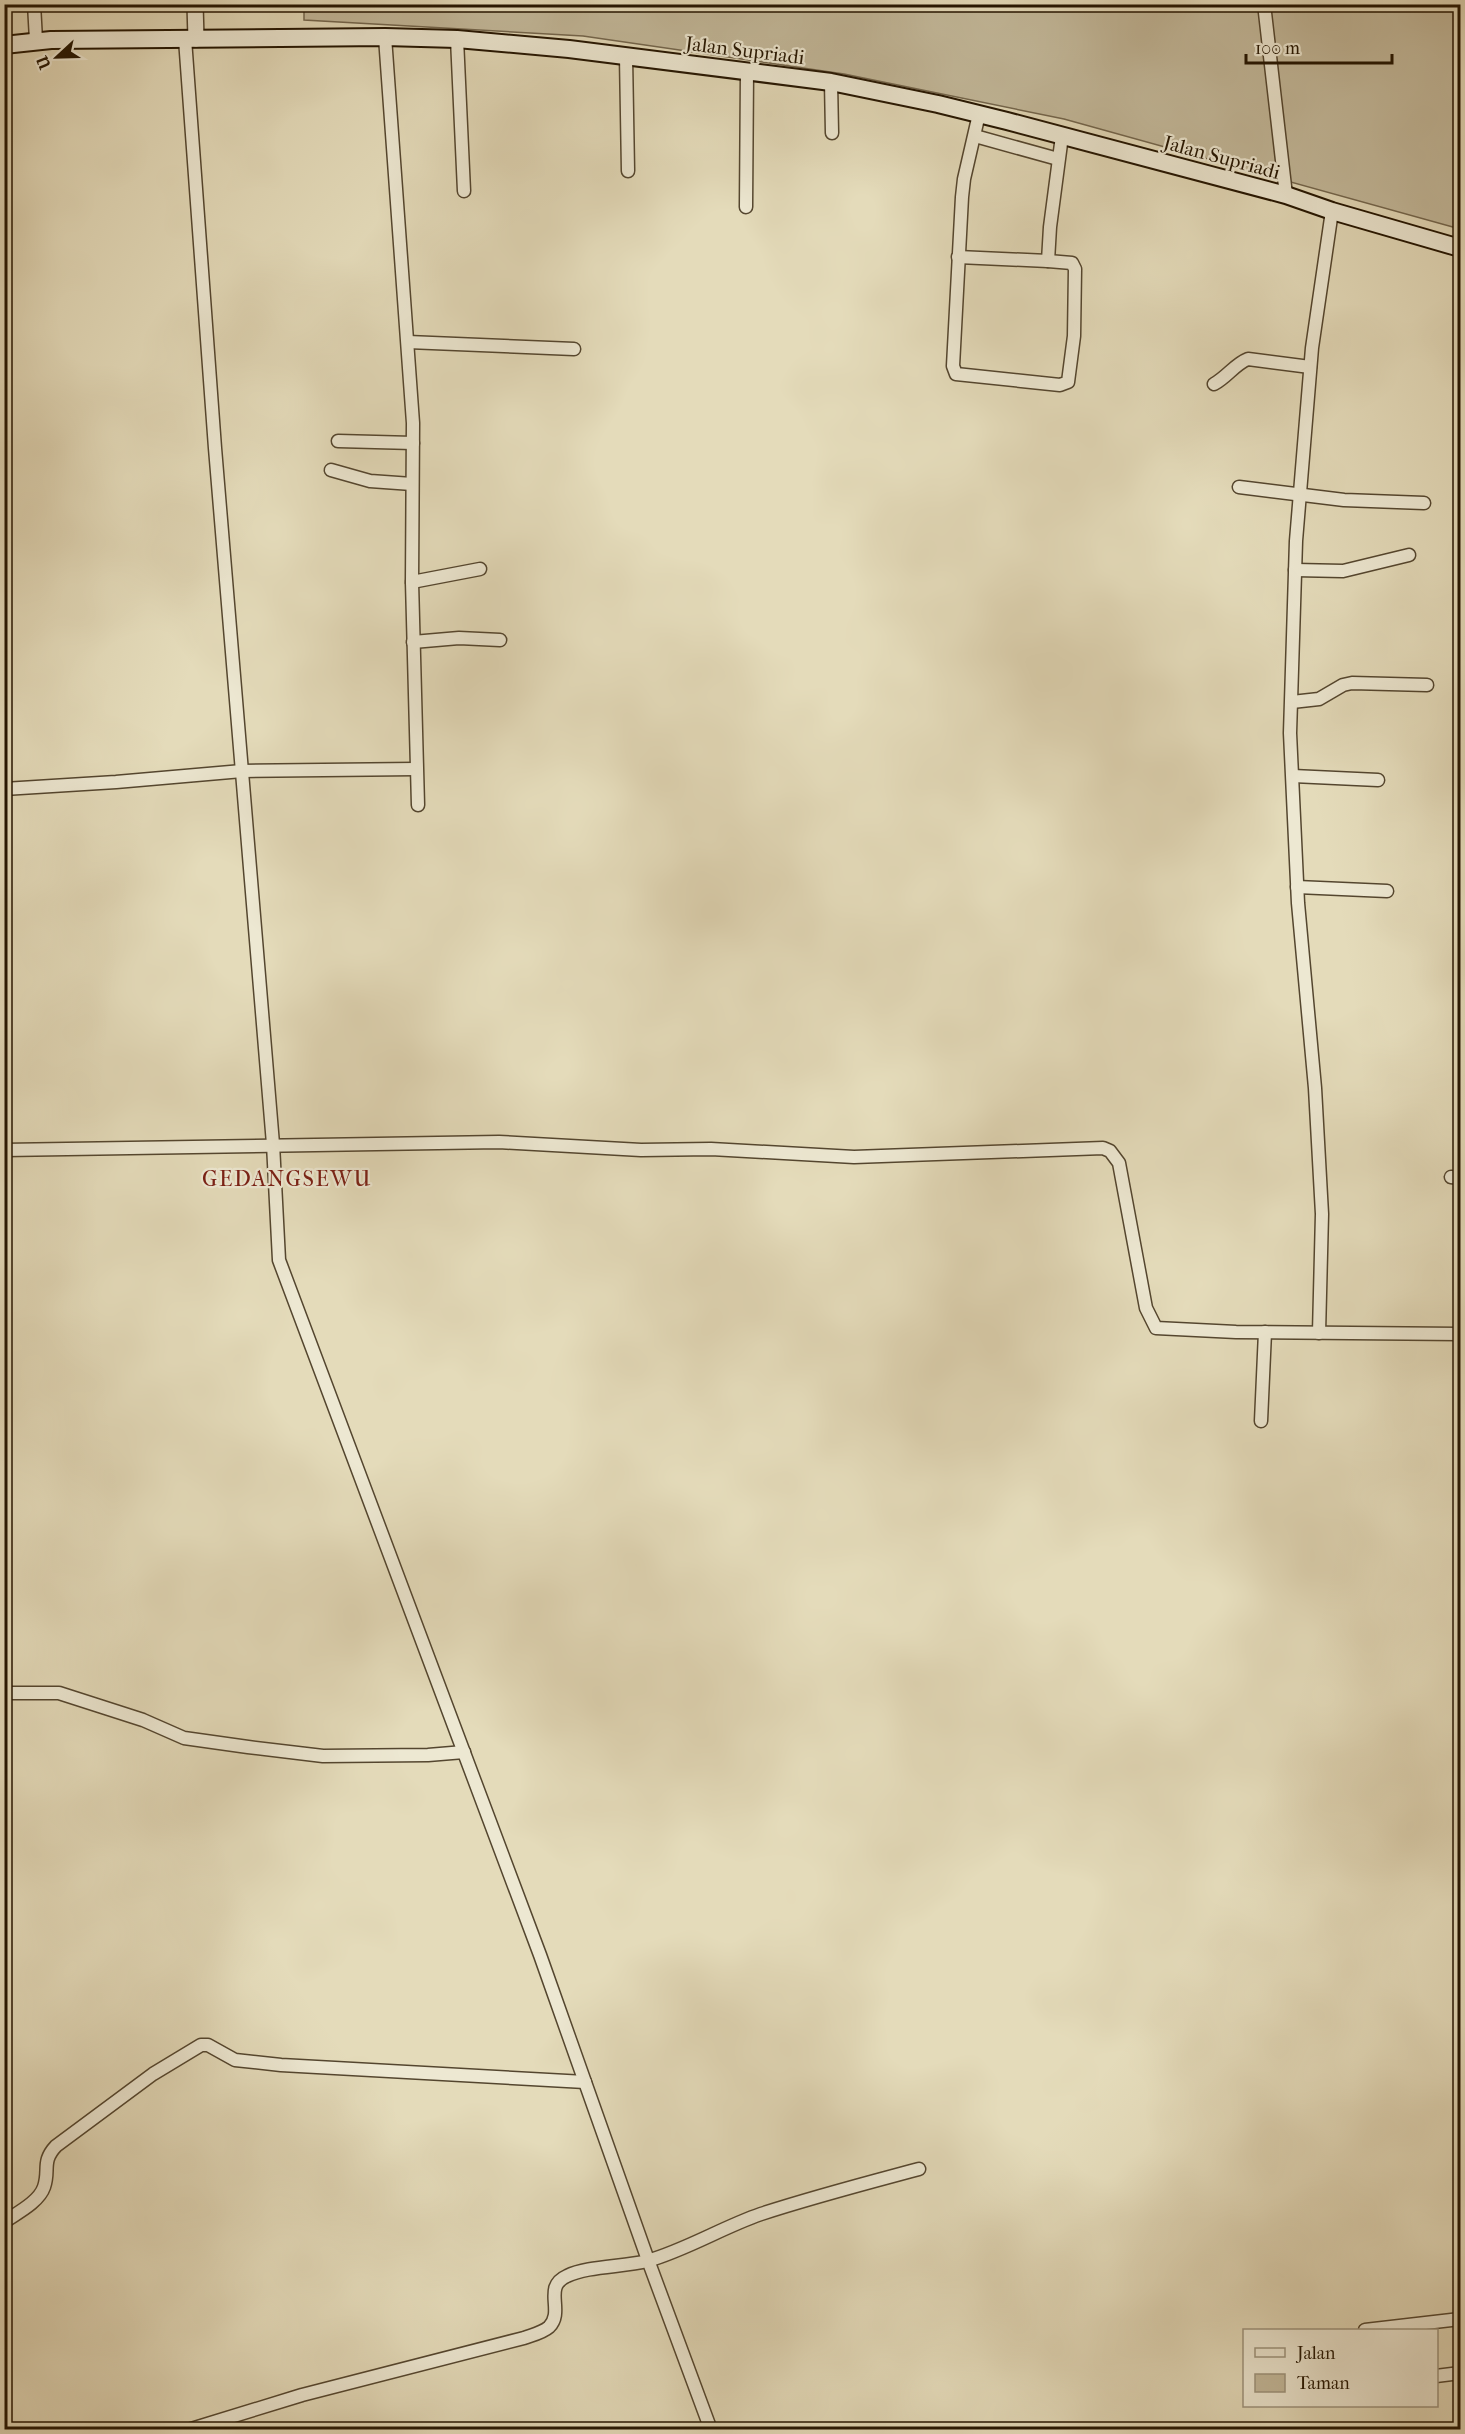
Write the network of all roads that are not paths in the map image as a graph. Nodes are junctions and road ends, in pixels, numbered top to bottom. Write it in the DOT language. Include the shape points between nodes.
graph roads {
  1 [pos="34,4"];
  2 [pos="195,4"];
  3 [pos="1264,4"];
  4 [pos="385,37"];
  5 [pos="190,39"];
  6 [pos="457,39"];
  7 [pos="36,40"];
  8 [pos="4,45"];
  9 [pos="626,57"];
  10 [pos="747,71"];
  11 [pos="831,82"];
  12 [pos="979,114"];
  13 [pos="832,133"];
  14 [pos="975,136"];
  15 [pos="1062,136"];
  16 [pos="1058,159"];
  17 [pos="628,171"];
  18 [pos="464,191"];
  19 [pos="1286,195"];
  20 [pos="746,207"];
  21 [pos="1332,212"];
  22 [pos="1461,248"];
  23 [pos="958,257"];
  24 [pos="1048,261"];
  25 [pos="408,342"];
  26 [pos="574,349"];
  27 [pos="1310,368"];
  28 [pos="1214,384"];
  29 [pos="338,441"];
  30 [pos="413,443"];
  31 [pos="331,470"];
  32 [pos="412,484"];
  33 [pos="1239,487"];
  34 [pos="1300,494"];
  35 [pos="1424,502"];
  36 [pos="1409,555"];
  37 [pos="480,569"];
  38 [pos="1295,570"];
  39 [pos="412,582"];
  40 [pos="500,640"];
  41 [pos="414,642"];
  42 [pos="1427,685"];
  43 [pos="1292,702"];
  44 [pos="416,770"];
  45 [pos="242,771"];
  46 [pos="1293,776"];
  47 [pos="1377,780"];
  48 [pos="4,789"];
  49 [pos="418,805"];
  50 [pos="1297,887"];
  51 [pos="1387,891"];
  52 [pos="273,1144"];
  53 [pos="4,1150"];
  54 [pos="1265,1332"];
  55 [pos="1319,1333"];
  56 [pos="1461,1334"];
  57 [pos="1261,1421"];
  58 [pos="4,1693"];
  59 [pos="464,1752"];
  60 [pos="585,2082"];
  61 [pos="919,2169"];
  62 [pos="4,2222"];
  63 [pos="648,2260"];
  64 [pos="1461,2319"];
  65 [pos="1381,2329"];
  66 [pos="1461,2373"];
  67 [pos="1438,2376"];
  68 [pos="188,2430"];
  69 [pos="711,2430"];
  1 -- 7 [label="street"];
  2 -- 5 [label="street"];
  3 -- 19 [label="street"];
  4 -- 5 [label="main road, Jalan Supriadi"];
  4 -- 6 [label="main road, Jalan Supriadi"];
  4 -- 25 [label="street"];
  5 -- 7 [label="main road, Jalan Supriadi"];
  5 -- 45 [label="street" via="214,437"];
  6 -- 9 [label="main road, Jalan Supriadi"];
  6 -- 18 [label="street"];
  7 -- 8 [label="main road, Jalan Supriadi"];
  9 -- 10 [label="main road, Jalan Supriadi"];
  9 -- 17 [label="street"];
  10 -- 11 [label="main road, Jalan Supriadi"];
  10 -- 20 [label="street"];
  11 -- 12 [label="main road, Jalan Supriadi"];
  11 -- 13 [label="street"];
  12 -- 14 [label="street"];
  12 -- 15 [label="main road, Jalan Supriadi"];
  14 -- 16 [label="street"];
  14 -- 23 [label="street" via="964,179"];
  15 -- 16 [label="street"];
  15 -- 19 [label="main road, Jalan Supriadi"];
  16 -- 24 [label="street"];
  19 -- 21 [label="main road, Jalan Supriadi"];
  21 -- 22 [label="main road, Jalan Supriadi"];
  21 -- 27 [label="street"];
  23 -- 24 [label="street"];
  23 -- 24 [label="street" via="953,366 956,375 1063,385 1069,380 1074,336 1075,269 1072,263"];
  25 -- 26 [label="street"];
  25 -- 30 [label="street"];
  27 -- 28 [label="street" via="1248,359"];
  27 -- 34 [label="street"];
  29 -- 30 [label="street"];
  30 -- 32 [label="street"];
  31 -- 32 [label="street" via="370,481"];
  32 -- 39 [label="street"];
  33 -- 34 [label="street"];
  34 -- 35 [label="street" via="1344,500"];
  34 -- 38 [label="street"];
  36 -- 38 [label="street" via="1342,572"];
  37 -- 39 [label="street"];
  38 -- 43 [label="street"];
  39 -- 41 [label="street"];
  40 -- 41 [label="street"];
  41 -- 44 [label="street"];
  42 -- 43 [label="street" via="1352,683 1319,699"];
  43 -- 46 [label="street"];
  44 -- 45 [label="street"];
  44 -- 49 [label="street"];
  45 -- 48 [label="street"];
  45 -- 52 [label="street"];
  46 -- 47 [label="street"];
  46 -- 50 [label="street"];
  50 -- 51 [label="street"];
  50 -- 55 [label="street" via="1322,1214"];
  52 -- 53 [label="street"];
  52 -- 54 [label="street" via="499,1142 854,1157 1103,1148 1119,1163 1146,1308 1156,1328"];
  52 -- 59 [label="street" via="279,1260"];
  54 -- 55 [label="street"];
  54 -- 57 [label="street"];
  55 -- 56 [label="street"];
  58 -- 59 [label="street" via="59,1693 143,1720 184,1738 248,1747 323,1756"];
  59 -- 60 [label="street"];
  60 -- 62 [label="street" via="281,2065 236,2060 201,2045 153,2074 56,2146 46,2160 41,2192"];
  60 -- 63 [label="street"];
  61 -- 63 [label="street" via="760,2214"];
  63 -- 68 [label="street" via="562,2278 553,2289 554,2319 540,2332 302,2395"];
  63 -- 69 [label="street"];
  64 -- 65 [label="street"];
  66 -- 67 [label="street"];
}
